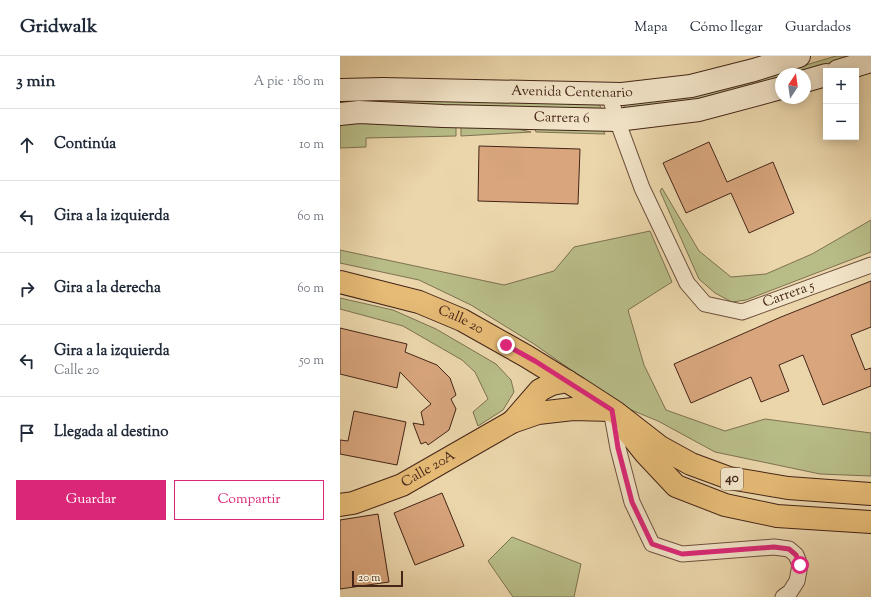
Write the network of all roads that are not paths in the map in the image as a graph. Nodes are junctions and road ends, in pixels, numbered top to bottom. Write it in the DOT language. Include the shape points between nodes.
graph roads {
  1 [pos="799,56"];
  2 [pos="871,61"];
  3 [pos="848,68"];
  4 [pos="823,76"];
  5 [pos="811,79"];
  6 [pos="340,90"];
  7 [pos="775,90"];
  8 [pos="609,94"];
  9 [pos="340,114"];
  10 [pos="617,120"];
  11 [pos="871,265"];
  12 [pos="340,282"];
  13 [pos="567,381"];
  14 [pos="612,410"];
  15 [pos="512,422"];
  16 [pos="871,494"];
  17 [pos="340,505"];
  18 [pos="871,522"];
  19 [pos="783,597"];
  1 -- 8 [label="main road, Avenida Centenario" via="691,86"];
  2 -- 3 [label="main road"];
  4 -- 5 [label="main road"];
  6 -- 8 [label="main road, Avenida Centenario"];
  7 -- 10 [label="main road, Carrera 6" via="699,110"];
  8 -- 10 [label="street"];
  9 -- 10 [label="main road, Carrera 6" via="359,112"];
  10 -- 11 [label="street, Carrera 5" via="642,188 687,282 705,304 742,312"];
  12 -- 13 [label="main road, Calle 20" via="419,302 462,320"];
  13 -- 14 [label="main road, Calle 20"];
  13 -- 15 [label="main road" via="540,390"];
  14 -- 15 [label="main road" via="573,408 538,412"];
  14 -- 16 [label="main road, 40" via="666,450 691,464 729,478 788,488"];
  14 -- 18 [label="main road" via="645,453 676,486 725,505 777,516"];
  14 -- 19 [label="street" via="618,448 632,502 652,544 682,554 774,547 789,549 796,555 800,565 797,580 790,592"];
  15 -- 17 [label="main road, Calle 20A" via="402,485"];
}
